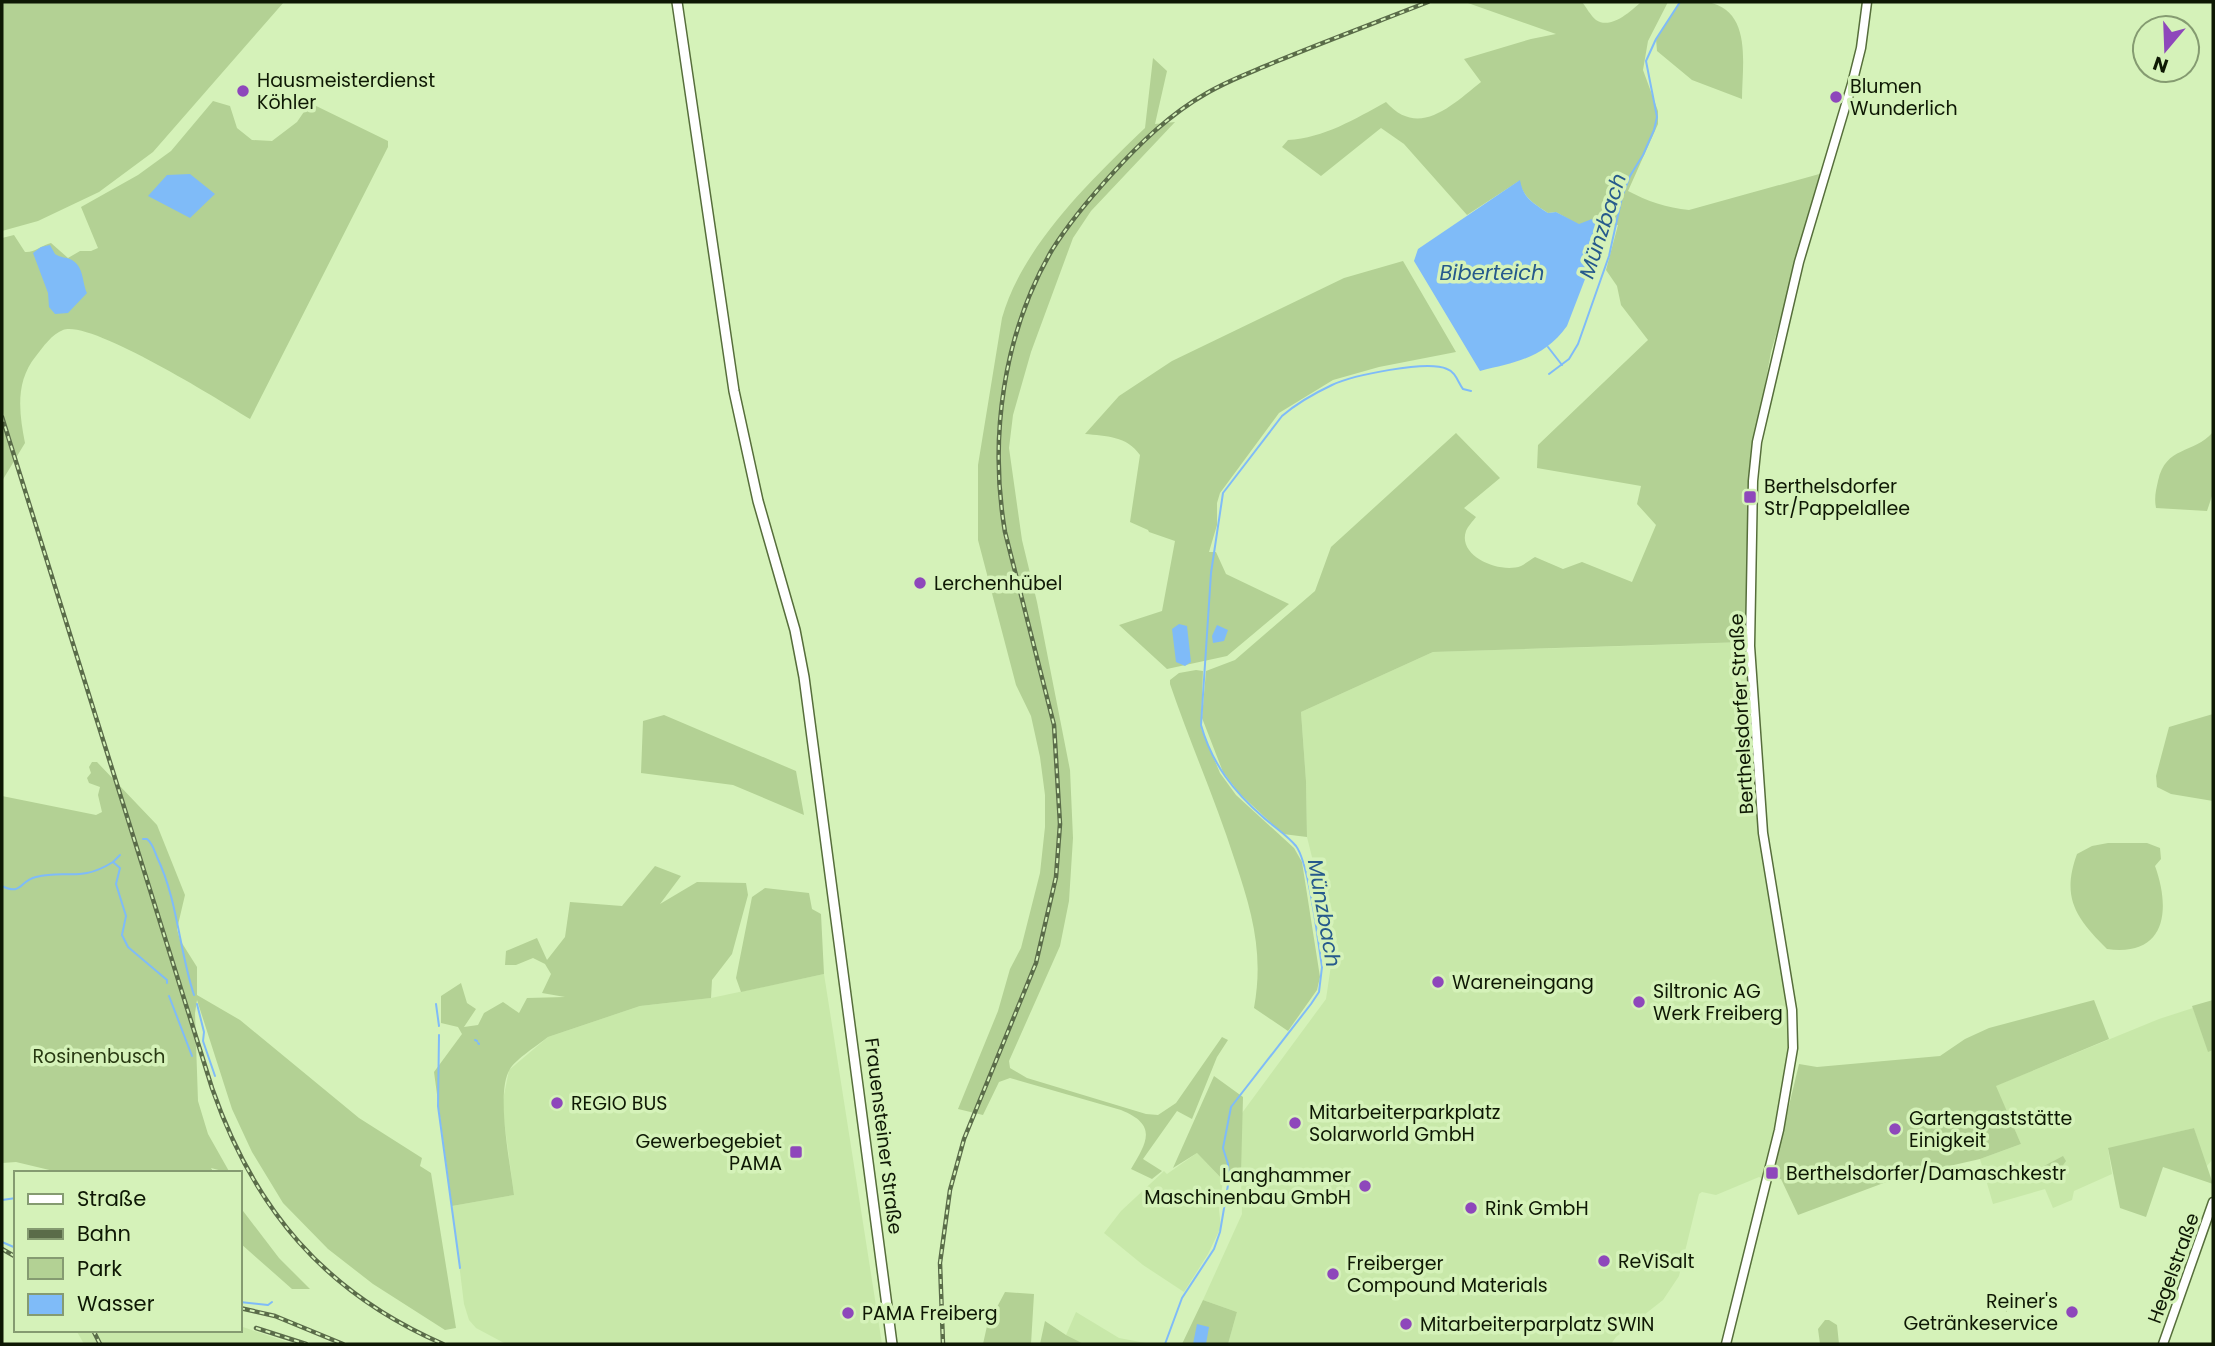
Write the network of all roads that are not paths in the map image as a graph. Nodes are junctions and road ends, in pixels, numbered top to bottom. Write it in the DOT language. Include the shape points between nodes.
graph roads {
  1 [pos="677,2"];
  2 [pos="1867,2"];
  3 [pos="2213,1202"];
  4 [pos="892,1344"];
  5 [pos="1726,1344"];
  6 [pos="2163,1344"];
  1 -- 4 [label="main road, Frauensteiner Straße" via="734,391 804,677"];
  2 -- 5 [label="street, Berthelsdorfer Straße" via="1861,48 1799,262 1755,458 1750,646 1763,833 1792,1010 1793,1048 1777,1139"];
  3 -- 6 [label="street, Hegelstraße"];
}
